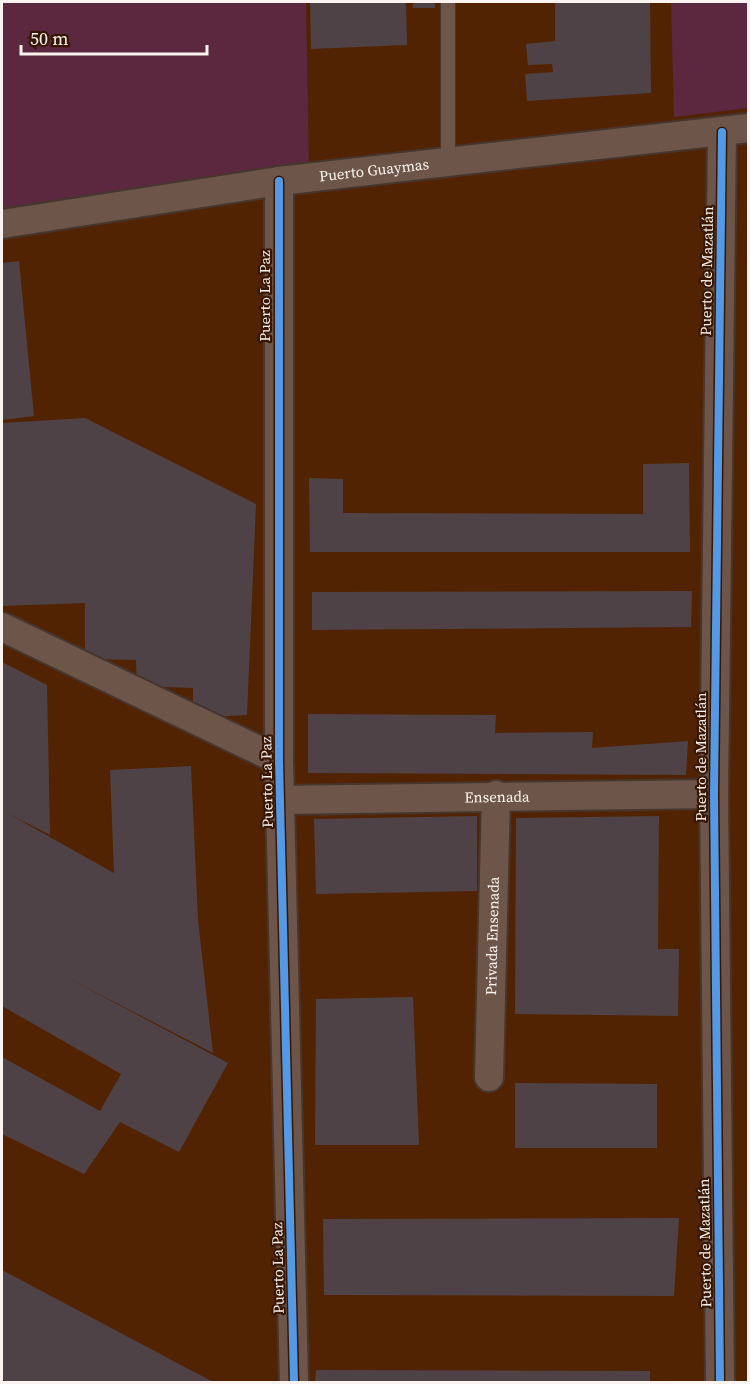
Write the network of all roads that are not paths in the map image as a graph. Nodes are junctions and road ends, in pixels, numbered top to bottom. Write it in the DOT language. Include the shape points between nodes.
graph roads {
  1 [pos="448,2"];
  2 [pos="735,130"];
  3 [pos="448,162"];
  4 [pos="279,181"];
  5 [pos="2,224"];
  6 [pos="2,627"];
  7 [pos="279,760"];
  8 [pos="714,794"];
  9 [pos="496,795"];
  10 [pos="281,800"];
  11 [pos="489,1077"];
  12 [pos="294,1383"];
  13 [pos="720,1383"];
  1 -- 3 [label="lane"];
  2 -- 3 [label="street, Puerto Guaymas"];
  2 -- 8 [label="street, Puerto de Mazatlán"];
  3 -- 4 [label="street, Puerto Guaymas"];
  4 -- 5 [label="street, Puerto Guaymas"];
  4 -- 7 [label="street, Puerto La Paz"];
  6 -- 7 [label="street"];
  7 -- 10 [label="street, Puerto La Paz"];
  8 -- 9 [label="street, Ensenada"];
  8 -- 13 [label="street, Puerto de Mazatlán"];
  9 -- 10 [label="street, Ensenada"];
  9 -- 11 [label="street, Privada Ensenada"];
  10 -- 12 [label="street, Puerto La Paz"];
}
